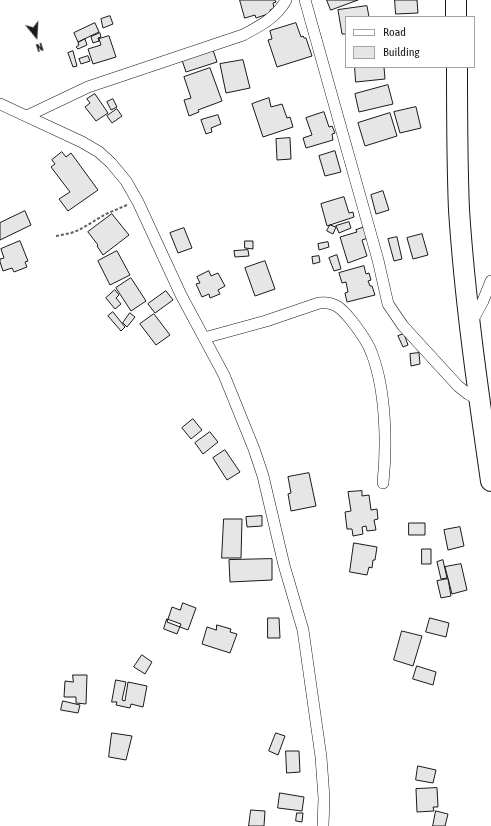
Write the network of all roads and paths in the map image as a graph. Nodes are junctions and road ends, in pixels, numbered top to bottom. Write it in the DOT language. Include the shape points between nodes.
graph roads {
  1 [pos="286,0"];
  2 [pos="305,0"];
  3 [pos="456,0"];
  4 [pos="456,16"];
  5 [pos="457,68"];
  6 [pos="0,104"];
  7 [pos="27,116"];
  8 [pos="138,202"];
  9 [pos="56,236"];
  10 [pos="491,281"];
  11 [pos="470,326"];
  12 [pos="204,338"];
  13 [pos="484,409"];
  14 [pos="491,481"];
  15 [pos="382,483"];
  16 [pos="323,826"];
  1 -- 7 [label="street" via="266,23 243,35 88,87"];
  2 -- 13 [label="street" via="388,304 403,326 458,386"];
  3 -- 4 [label="highway"];
  5 -- 11 [label="highway" via="459,208"];
  6 -- 7 [label="street"];
  7 -- 8 [label="street" via="98,152 126,181"];
  8 -- 9 [label="path" via="114,210 79,230"];
  8 -- 12 [label="street"];
  10 -- 11 [label="street"];
  11 -- 13 [label="highway"];
  12 -- 15 [label="street" via="266,321 319,302 334,303 359,330 372,352 377,368 385,450"];
  12 -- 16 [label="street" via="224,375 254,448 268,491 284,565 303,630 321,757"];
  13 -- 14 [label="highway"];
}
